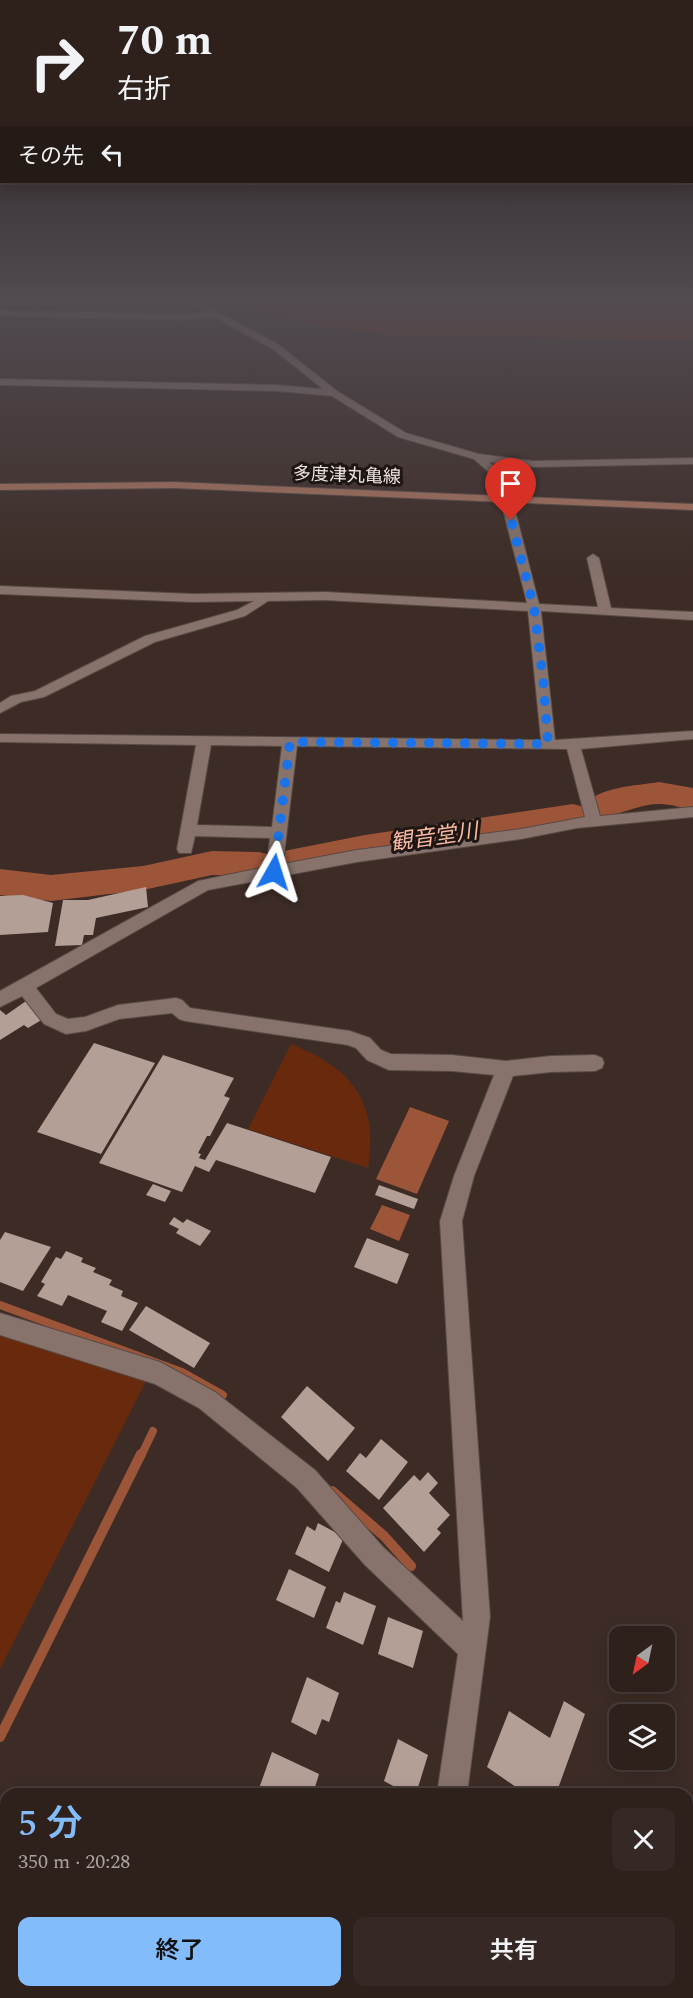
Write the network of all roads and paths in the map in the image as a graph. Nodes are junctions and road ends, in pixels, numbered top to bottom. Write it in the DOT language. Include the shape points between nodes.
graph roads {
  1 [pos="317,391"];
  2 [pos="334,393"];
  3 [pos="478,457"];
  4 [pos="693,461"];
  5 [pos="0,487"];
  6 [pos="506,498"];
  7 [pos="693,507"];
  8 [pos="593,558"];
  9 [pos="0,590"];
  10 [pos="265,597"];
  11 [pos="534,608"];
  12 [pos="605,612"];
  13 [pos="693,615"];
  14 [pos="0,709"];
  15 [pos="693,735"];
  16 [pos="0,738"];
  17 [pos="204,741"];
  18 [pos="290,742"];
  19 [pos="548,744"];
  20 [pos="573,745"];
  21 [pos="693,812"];
  22 [pos="594,822"];
  23 [pos="189,830"];
  24 [pos="278,832"];
  25 [pos="185,849"];
  26 [pos="274,872"];
  27 [pos="24,986"];
  28 [pos="0,1000"];
  29 [pos="595,1063"];
  30 [pos="506,1070"];
  31 [pos="0,1324"];
  32 [pos="471,1647"];
  33 [pos="453,1788"];
  1 -- 2 [label="street"];
  2 -- 3 [label="street" via="402,435"];
  3 -- 4 [label="street" via="534,464"];
  3 -- 6 [label="street" via="496,474"];
  5 -- 6 [label="main road, 多度津丸亀線" via="174,485"];
  6 -- 7 [label="main road, 多度津丸亀線"];
  6 -- 11 [label="street"];
  8 -- 12 [label="street"];
  9 -- 10 [label="street"];
  10 -- 11 [label="street" via="325,596"];
  10 -- 14 [label="street" via="241,613 150,639"];
  11 -- 12 [label="street"];
  11 -- 19 [label="street"];
  12 -- 13 [label="street"];
  15 -- 20 [label="street"];
  16 -- 17 [label="street"];
  17 -- 18 [label="street"];
  17 -- 23 [label="street"];
  18 -- 19 [label="street"];
  18 -- 24 [label="street"];
  19 -- 20 [label="street"];
  20 -- 22 [label="street"];
  21 -- 22 [label="street"];
  22 -- 26 [label="street"];
  23 -- 24 [label="street"];
  23 -- 25 [label="street"];
  24 -- 26 [label="street"];
  26 -- 27 [label="street" via="204,885"];
  27 -- 28 [label="street"];
  27 -- 30 [label="street" via="50,1019 66,1027 118,1012 176,1005 185,1014 350,1038 388,1062 452,1063"];
  29 -- 30 [label="street"];
  30 -- 32 [label="street" via="464,1176 451,1221 477,1617"];
  31 -- 32 [label="street" via="160,1374 207,1400 306,1479 375,1556"];
  32 -- 33 [label="street"];
}
